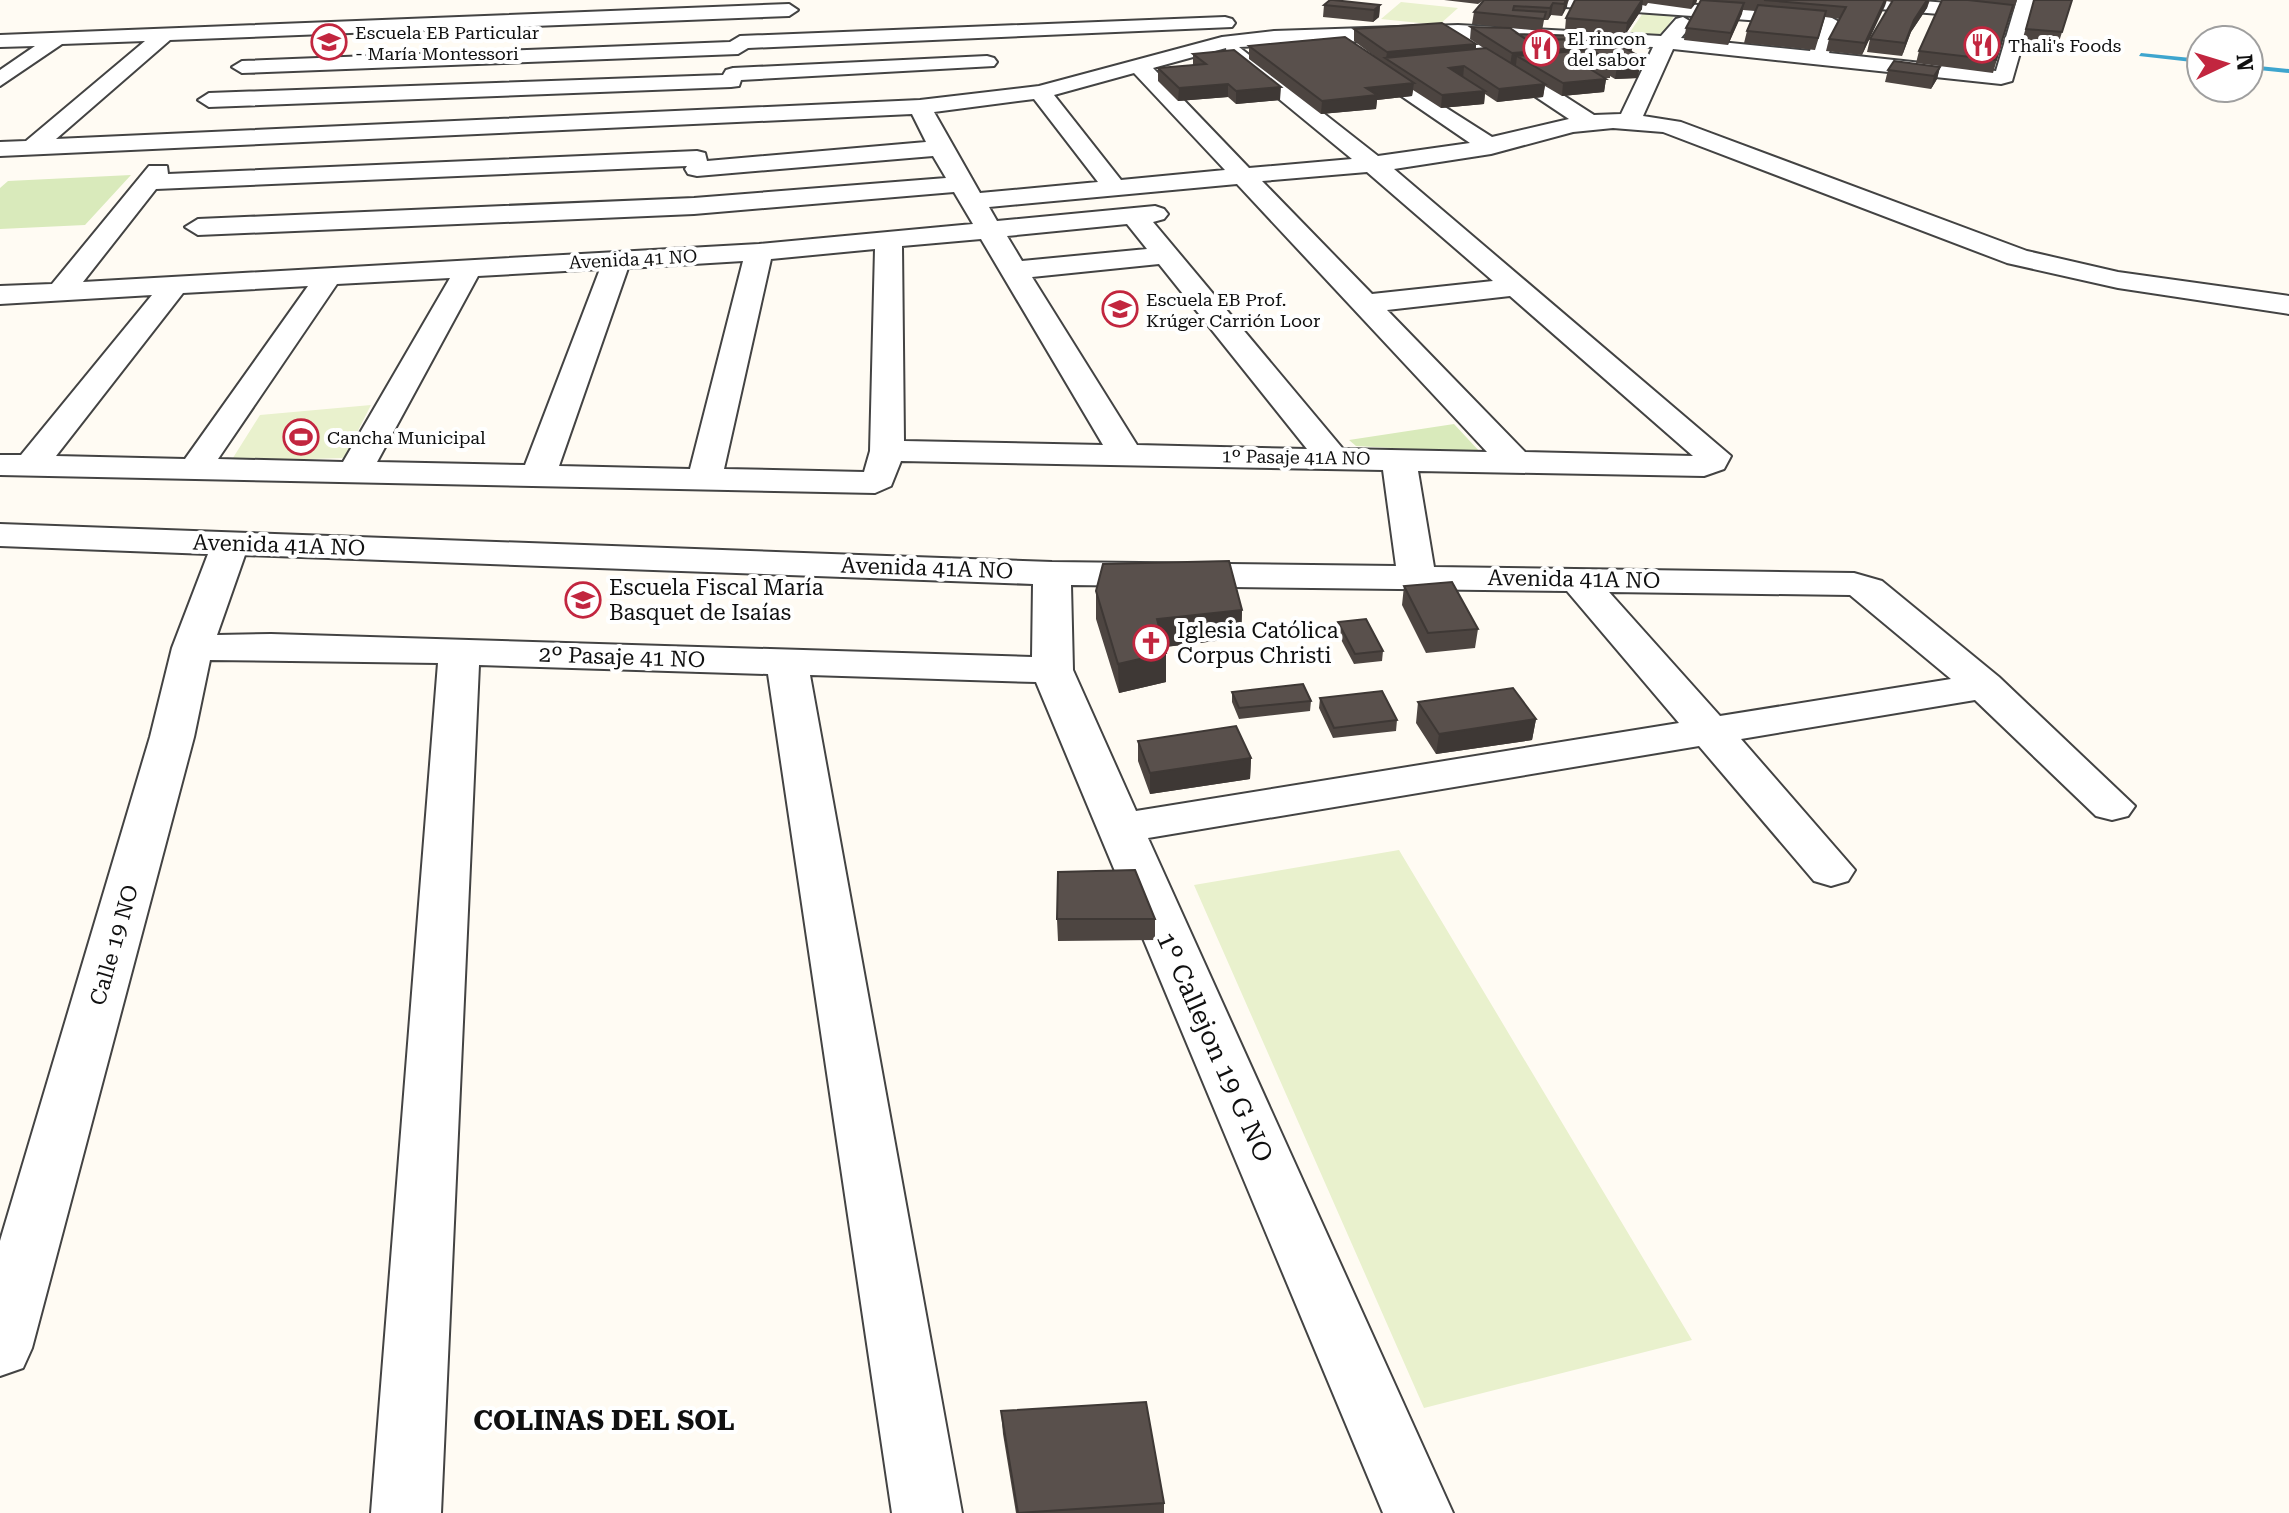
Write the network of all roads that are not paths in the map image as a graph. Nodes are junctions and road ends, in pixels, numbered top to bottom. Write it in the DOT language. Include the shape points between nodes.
graph roads {
  1 [pos="1551,0"];
  2 [pos="1843,0"];
  3 [pos="1572,2"];
  4 [pos="1936,3"];
  5 [pos="1698,5"];
  6 [pos="746,6"];
  7 [pos="2024,8"];
  8 [pos="807,9"];
  9 [pos="217,12"];
  10 [pos="1472,13"];
  11 [pos="1751,14"];
  12 [pos="1923,30"];
  13 [pos="279,31"];
  14 [pos="1450,31"];
  15 [pos="174,34"];
  16 [pos="1325,34"];
  17 [pos="1555,35"];
  18 [pos="57,39"];
  19 [pos="0,41"];
  20 [pos="1666,42"];
  21 [pos="1222,43"];
  22 [pos="739,45"];
  23 [pos="1732,48"];
  24 [pos="1179,54"];
  25 [pos="1818,57"];
  26 [pos="1083,58"];
  27 [pos="1492,58"];
  28 [pos="1462,61"];
  29 [pos="1004,62"];
  30 [pos="1139,66"];
  31 [pos="1403,66"];
  32 [pos="242,67"];
  33 [pos="1374,68"];
  34 [pos="2,77"];
  35 [pos="732,78"];
  36 [pos="1040,92"];
  37 [pos="209,100"];
  38 [pos="920,107"];
  39 [pos="712,116"];
  40 [pos="108,118"];
  41 [pos="65,120"];
  42 [pos="1629,121"];
  43 [pos="26,122"];
  44 [pos="1589,122"];
  45 [pos="276,137"];
  46 [pos="166,142"];
  47 [pos="33,147"];
  48 [pos="1491,147"];
  49 [pos="940,148"];
  50 [pos="0,149"];
  51 [pos="697,164"];
  52 [pos="1373,164"];
  53 [pos="1241,176"];
  54 [pos="239,178"];
  55 [pos="1115,188"];
  56 [pos="968,192"];
  57 [pos="1264,200"];
  58 [pos="1235,204"];
  59 [pos="694,206"];
  60 [pos="1177,211"];
  61 [pos="1134,216"];
  62 [pos="198,227"];
  63 [pos="994,232"];
  64 [pos="889,241"];
  65 [pos="759,252"];
  66 [pos="1166,255"];
  67 [pos="687,256"];
  68 [pos="617,260"];
  69 [pos="469,268"];
  70 [pos="1016,270"];
  71 [pos="167,271"];
  72 [pos="329,276"];
  73 [pos="1514,287"];
  74 [pos="61,291"];
  75 [pos="13,294"];
  76 [pos="1364,304"];
  77 [pos="2289,305"];
  78 [pos="0,320"];
  79 [pos="887,451"];
  80 [pos="1125,454"];
  81 [pos="1332,457"];
  82 [pos="1399,460"];
  83 [pos="1517,464"];
  84 [pos="15,466"];
  85 [pos="193,471"];
  86 [pos="353,474"];
  87 [pos="538,477"];
  88 [pos="704,481"];
  89 [pos="0,535"];
  90 [pos="231,543"];
  91 [pos="1052,573"];
  92 [pos="1416,575"];
  93 [pos="1578,580"];
  94 [pos="192,648"];
  95 [pos="459,652"];
  96 [pos="787,662"];
  97 [pos="1052,670"];
  98 [pos="1984,686"];
  99 [pos="1710,731"];
  100 [pos="2112,806"];
  101 [pos="1120,828"];
  102 [pos="1831,870"];
  103 [pos="0,1348"];
  104 [pos="406,1513"];
  105 [pos="927,1513"];
  106 [pos="1418,1513"];
  1 -- 3 [label="street"];
  2 -- 4 [label="street"];
  3 -- 5 [label="street"];
  3 -- 17 [label="street"];
  4 -- 7 [label="street"];
  4 -- 12 [label="street"];
  5 -- 11 [label="street"];
  5 -- 20 [label="street"];
  6 -- 8 [label="street"];
  6 -- 13 [label="street"];
  6 -- 22 [label="street"];
  7 -- 25 [label="street" via="2005,77 1908,60"];
  9 -- 15 [label="street"];
  10 -- 14 [label="street"];
  11 -- 23 [label="street"];
  11 -- 25 [label="street" via="1829,22"];
  13 -- 15 [label="street"];
  13 -- 32 [label="street"];
  14 -- 16 [label="street"];
  14 -- 17 [label="street"];
  14 -- 22 [label="street" via="1313,19"];
  14 -- 27 [label="street"];
  15 -- 18 [label="street"];
  15 -- 41 [label="street"];
  16 -- 21 [label="street"];
  16 -- 33 [label="street"];
  17 -- 20 [label="street"];
  18 -- 19 [label="street"];
  18 -- 34 [label="street"];
  20 -- 23 [label="street"];
  20 -- 42 [label="street"];
  21 -- 24 [label="street"];
  21 -- 52 [label="street"];
  22 -- 32 [label="street"];
  22 -- 35 [label="street"];
  23 -- 25 [label="street"];
  24 -- 26 [label="street"];
  24 -- 30 [label="street"];
  27 -- 28 [label="street"];
  27 -- 44 [label="street"];
  29 -- 35 [label="street"];
  30 -- 36 [label="street"];
  30 -- 53 [label="street"];
  31 -- 33 [label="street"];
  32 -- 37 [label="street"];
  33 -- 48 [label="street"];
  35 -- 37 [label="street"];
  35 -- 39 [label="street"];
  36 -- 38 [label="street"];
  36 -- 55 [label="street"];
  37 -- 46 [label="street"];
  38 -- 39 [label="street"];
  38 -- 49 [label="street"];
  39 -- 45 [label="street"];
  39 -- 51 [label="street"];
  40 -- 41 [label="street"];
  41 -- 43 [label="street"];
  41 -- 47 [label="street"];
  42 -- 44 [label="street"];
  42 -- 77 [label="street" via="1673,127 2045,265 2155,288"];
  44 -- 48 [label="street"];
  45 -- 46 [label="street"];
  45 -- 54 [label="street"];
  46 -- 47 [label="street"];
  47 -- 50 [label="street"];
  48 -- 52 [label="street"];
  49 -- 51 [label="street"];
  49 -- 56 [label="street"];
  51 -- 54 [label="street"];
  51 -- 59 [label="street"];
  52 -- 53 [label="street"];
  52 -- 73 [label="street"];
  53 -- 55 [label="street"];
  53 -- 57 [label="street"];
  54 -- 62 [label="street"];
  54 -- 74 [label="street" via="138,177"];
  55 -- 56 [label="street"];
  56 -- 59 [label="street"];
  56 -- 63 [label="street"];
  57 -- 58 [label="street"];
  57 -- 76 [label="street"];
  59 -- 62 [label="street"];
  59 -- 67 [label="street"];
  60 -- 61 [label="street, Avenida 41 NO"];
  61 -- 63 [label="street, Avenida 41 NO"];
  61 -- 66 [label="street"];
  62 -- 71 [label="street"];
  63 -- 64 [label="street, Avenida 41 NO"];
  63 -- 70 [label="street"];
  64 -- 65 [label="street, Avenida 41 NO"];
  64 -- 79 [label="street"];
  65 -- 67 [label="street, Avenida 41 NO"];
  65 -- 88 [label="street"];
  66 -- 70 [label="street"];
  66 -- 81 [label="street"];
  67 -- 68 [label="street, Avenida 41 NO"];
  68 -- 69 [label="street, Avenida 41 NO"];
  68 -- 87 [label="street"];
  69 -- 72 [label="street, Avenida 41 NO"];
  69 -- 86 [label="street"];
  70 -- 80 [label="street"];
  71 -- 72 [label="street, Avenida 41 NO"];
  71 -- 74 [label="street, Avenida 41 NO"];
  71 -- 84 [label="street"];
  72 -- 85 [label="street"];
  73 -- 76 [label="street"];
  73 -- 83 [label="street, 1º Pasaje 41A NO" via="1714,456 1704,466"];
  74 -- 75 [label="street, Avenida 41 NO"];
  75 -- 78 [label="street"];
  76 -- 83 [label="street"];
  79 -- 80 [label="street, 1º Pasaje 41A NO"];
  79 -- 88 [label="street" via="875,483"];
  80 -- 81 [label="street, 1º Pasaje 41A NO"];
  81 -- 82 [label="street, 1º Pasaje 41A NO"];
  82 -- 83 [label="street, 1º Pasaje 41A NO"];
  82 -- 92 [label="street"];
  84 -- 85 [label="street"];
  85 -- 86 [label="street"];
  86 -- 87 [label="street"];
  87 -- 88 [label="street"];
  89 -- 90 [label="street, Avenida 41A NO"];
  90 -- 91 [label="street, Avenida 41A NO"];
  90 -- 94 [label="street, Calle 19 NO"];
  91 -- 92 [label="street, Avenida 41A NO"];
  91 -- 97 [label="street, 1º Callejon 19 G NO"];
  92 -- 93 [label="street, Avenida 41A NO"];
  93 -- 98 [label="street, Avenida 41A NO" via="1854,584 1868,589"];
  93 -- 99 [label="street"];
  94 -- 95 [label="street, 2º Pasaje 41 NO"];
  94 -- 103 [label="street, Calle 19 NO" via="172,737"];
  95 -- 96 [label="street, 2º Pasaje 41 NO"];
  95 -- 104 [label="street"];
  96 -- 97 [label="street, 2º Pasaje 41 NO"];
  96 -- 105 [label="street"];
  97 -- 101 [label="street, 1º Callejon 19 G NO"];
  98 -- 99 [label="street"];
  98 -- 100 [label="street"];
  99 -- 101 [label="street"];
  99 -- 102 [label="street"];
  101 -- 106 [label="street, 1º Callejon 19 G NO"];
}
